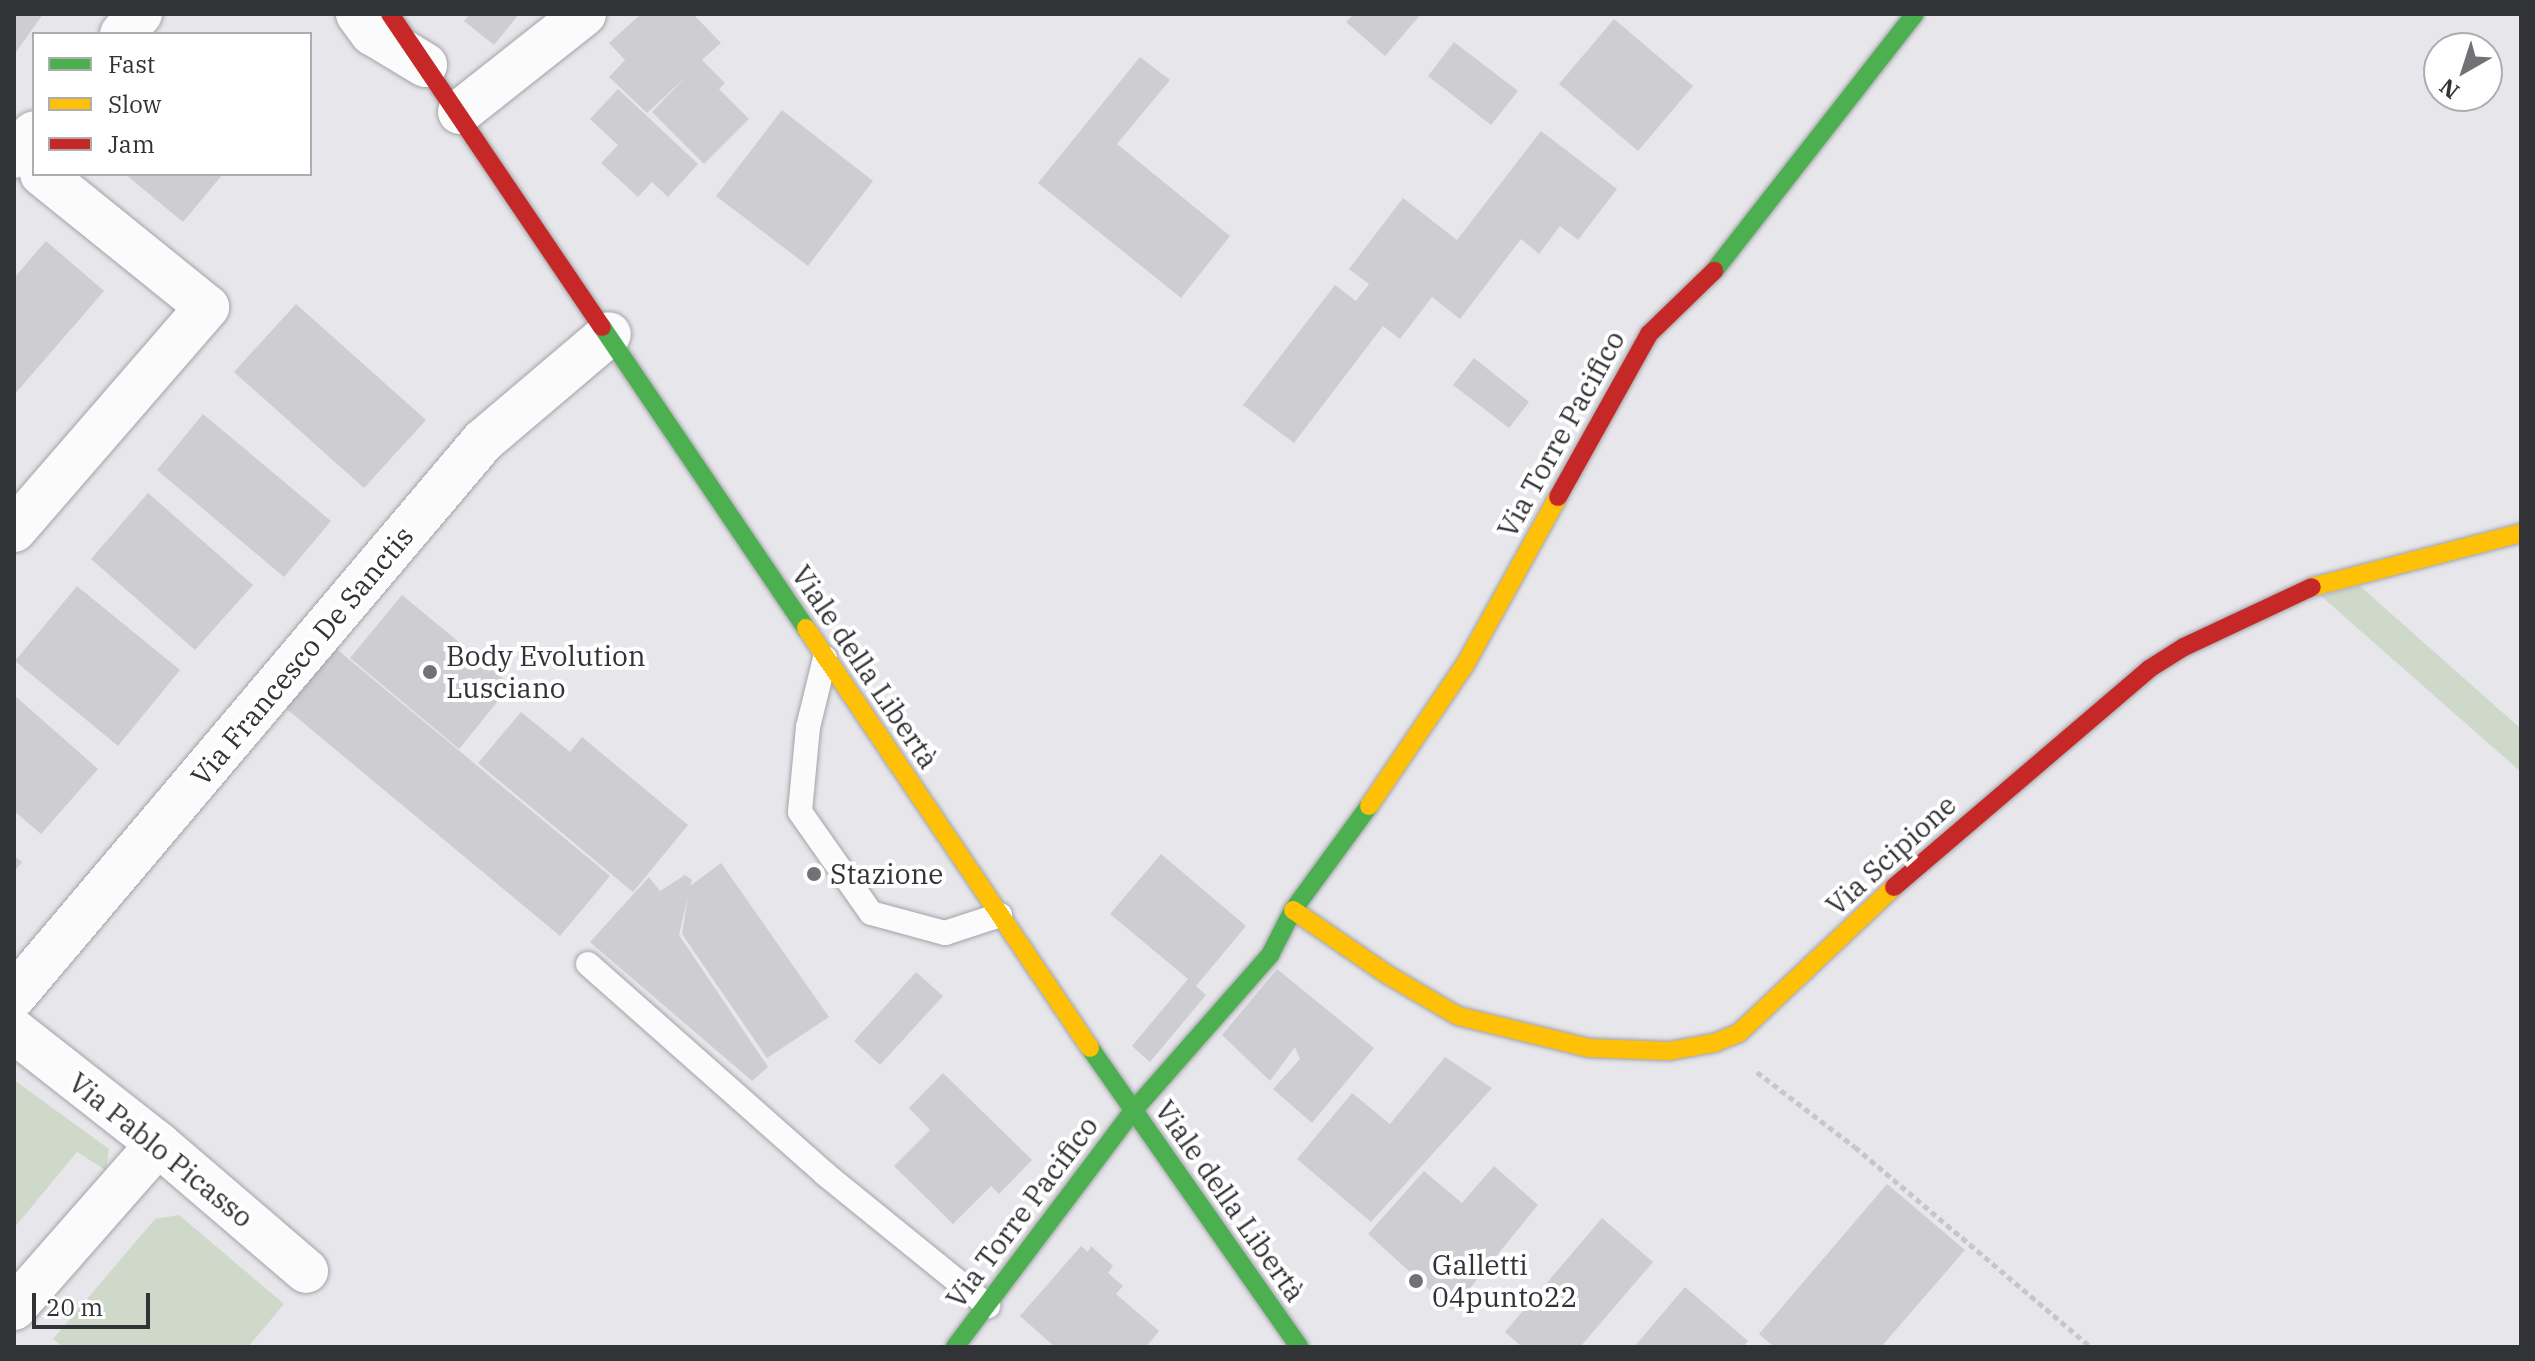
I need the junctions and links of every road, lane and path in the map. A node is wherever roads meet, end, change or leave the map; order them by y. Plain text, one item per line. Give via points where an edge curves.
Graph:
1 (140, 14) edge
2 (358, 14) edge
3 (390, 14) edge
4 (584, 14) edge
5 (1915, 14) edge
6 (124, 32) edge
7 (425, 65) junction
8 (460, 112) junction
9 (50, 176) edge
10 (609, 334) junction
11 (14, 530) edge
12 (2521, 533) edge
13 (825, 658) junction
14 (1293, 910) junction
15 (1000, 915) junction
16 (588, 964) dead end
17 (14, 996) edge
18 (14, 1031) edge
19 (1707, 1045) junction
20 (1133, 1111) junction
21 (158, 1144) junction
22 (306, 1271) dead end
23 (988, 1306) junction
24 (14, 1308) edge
25 (955, 1347) edge
26 (1299, 1347) edge
27 (2091, 1347) edge

1 - 6 street
2 - 7 street via 372,33
3 - 7 street, Viale della Libertà
4 - 8 street
5 - 14 street, Via Torre Pacifico via 1709,278 1649,334 1465,665
7 - 8 street, Viale della Libertà
8 - 10 street, Viale della Libertà
9 - 11 street via 207,307
10 - 13 street, Viale della Libertà
10 - 17 street, Via Francesco De Sanctis via 483,441
12 - 19 street, Via Scipione via 2300,590 2149,669 1893,888 1739,1033
13 - 15 street, Viale della Libertà
13 - 15 lane via 808,727 800,812 871,913 945,933
14 - 19 street, Via Scipione via 1458,1016 1589,1048 1669,1051
14 - 20 street, Via Torre Pacifico via 1270,955
15 - 20 street, Viale della Libertà
16 - 23 lane via 825,1174
18 - 21 street, Via Pablo Picasso
19 - 27 path via 1745,1062 1855,1147
20 - 23 street, Via Torre Pacifico
20 - 26 street, Viale della Libertà
21 - 22 street, Via Pablo Picasso
21 - 24 street
23 - 25 street, Via Torre Pacifico

